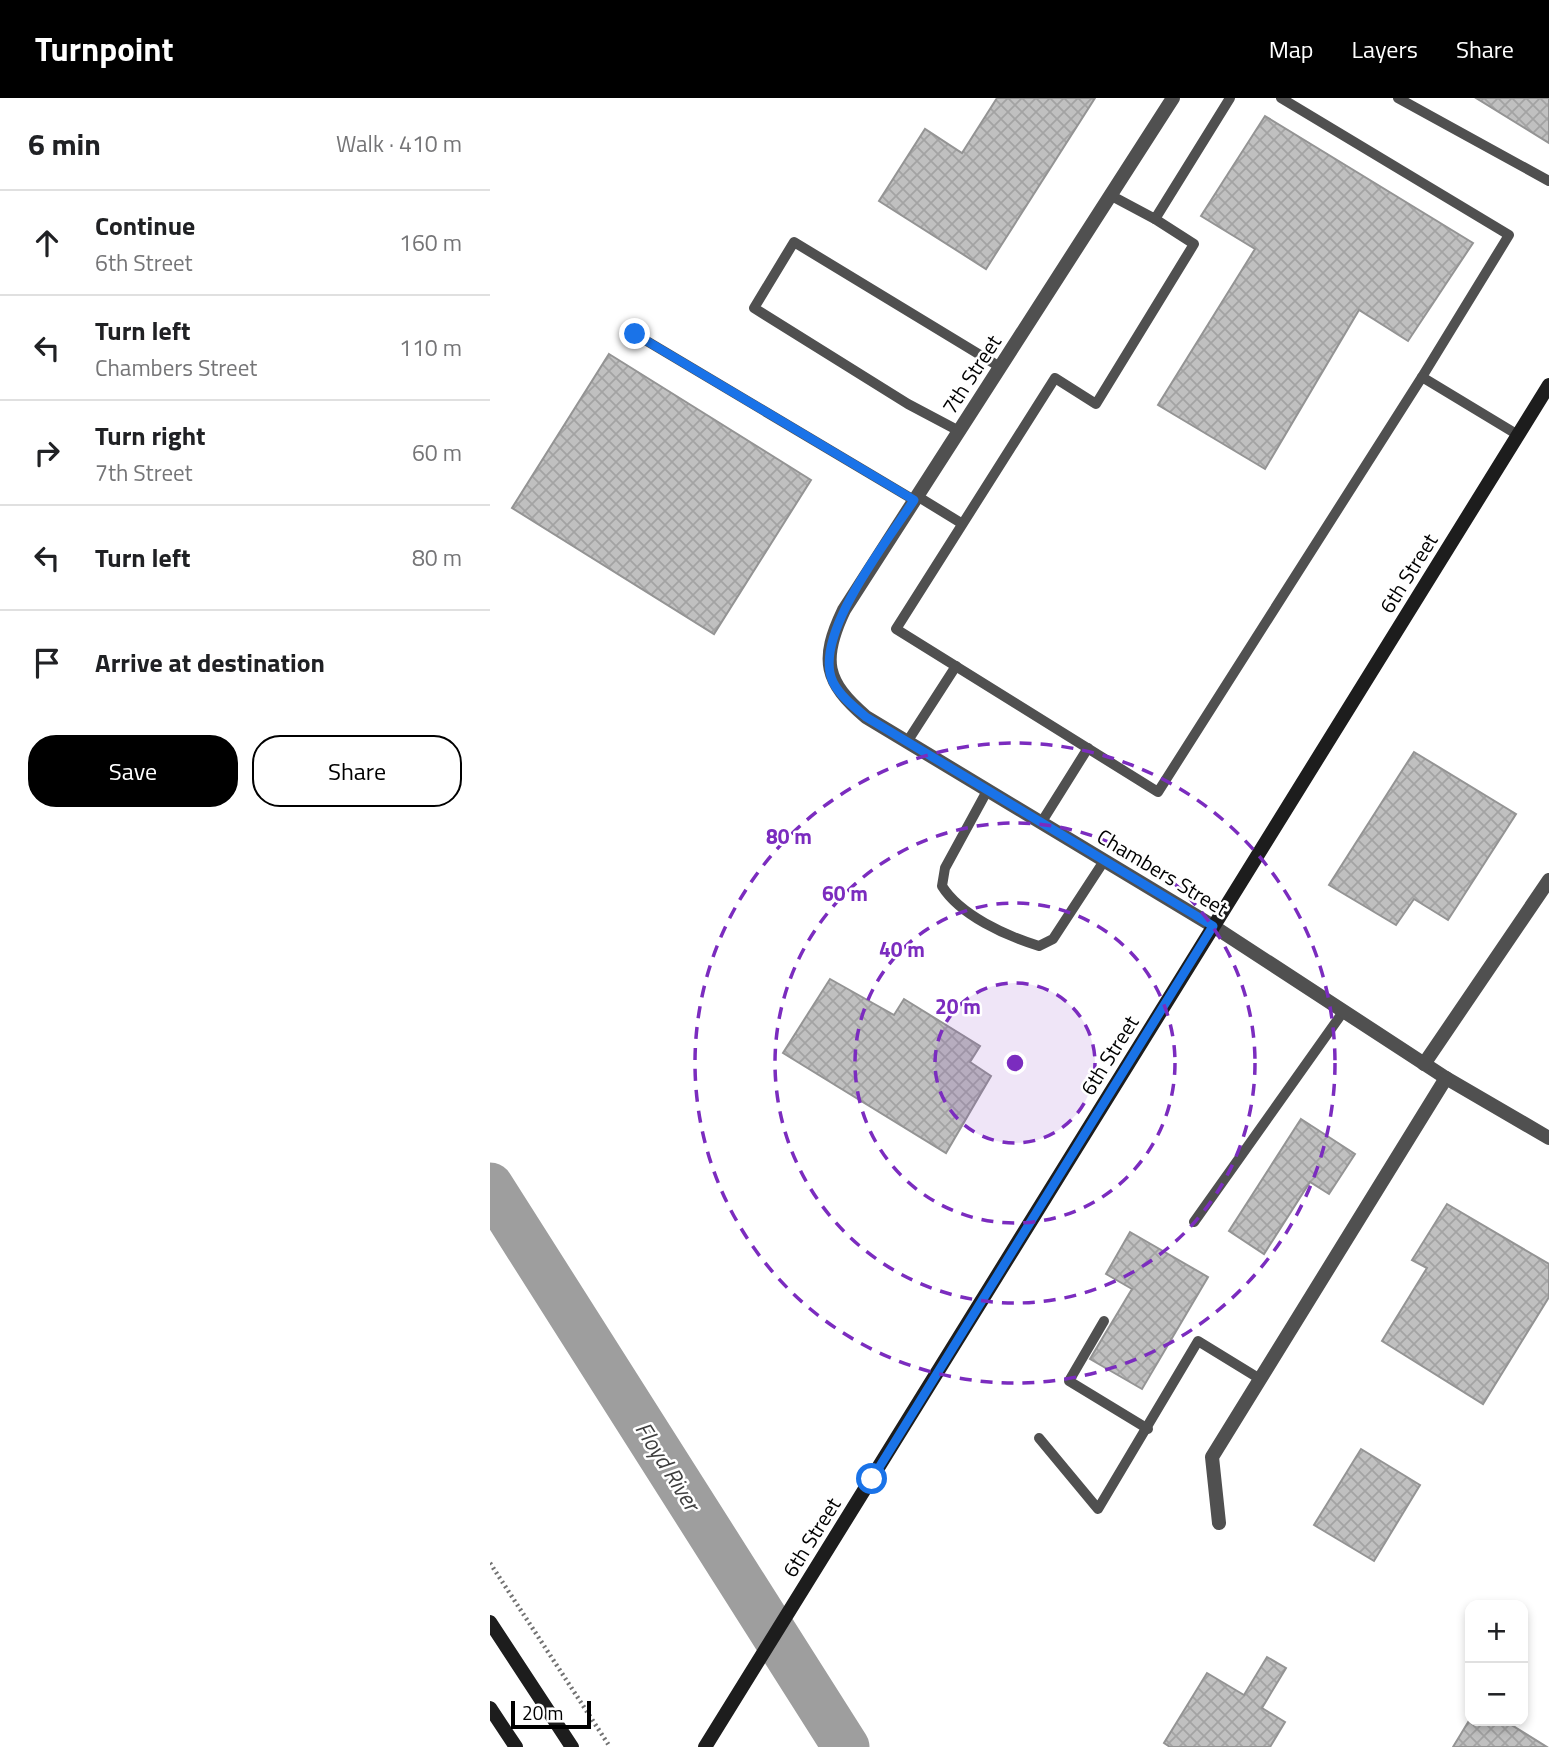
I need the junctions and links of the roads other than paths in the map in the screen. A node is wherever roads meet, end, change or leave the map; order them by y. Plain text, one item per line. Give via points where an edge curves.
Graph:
1 (1173, 98) edge
2 (1230, 98) edge
3 (1281, 98) edge
4 (1398, 98) edge
5 (1549, 181) edge
6 (1111, 195) junction
7 (1155, 219) junction
8 (635, 334) dead end
9 (1000, 367) junction
10 (1422, 377) junction
11 (1549, 385) edge
12 (959, 431) junction
13 (1518, 435) junction
14 (916, 498) junction
15 (961, 523) junction
16 (956, 666) junction
17 (832, 681) joint
18 (907, 742) junction
19 (1088, 748) junction
20 (987, 791) junction
21 (1041, 823) junction
22 (1104, 861) junction
23 (1549, 880) edge
24 (1213, 926) junction
25 (1343, 1012) junction
26 (1424, 1064) junction
27 (1446, 1078) junction
28 (1549, 1138) edge
29 (1194, 1222) dead end
30 (1104, 1321) dead end
31 (1260, 1379) junction
32 (1148, 1429) junction
33 (1039, 1438) dead end
34 (1219, 1523) dead end
35 (490, 1622) edge
36 (490, 1708) edge
37 (516, 1747) edge
38 (572, 1747) edge
39 (705, 1747) edge

1 - 6 street, 7th Street
2 - 7 lane
3 - 10 lane via 1509,235
4 - 5 lane
6 - 7 lane
6 - 9 street, 7th Street
7 - 15 lane via 1194,244 1096,404 1055,378
8 - 14 lane
9 - 12 street, 7th Street
9 - 12 lane via 794,242 754,308
10 - 13 lane
10 - 19 lane via 1158,792
11 - 13 main road, 6th Street
12 - 14 street, 7th Street
13 - 24 main road, 6th Street
14 - 15 lane
14 - 17 street, 7th Street via 833,633
15 - 16 lane via 897,629
16 - 18 lane
16 - 19 lane
17 - 18 street, Chambers Street via 866,717
18 - 20 street, Chambers Street
19 - 21 lane
20 - 21 street, Chambers Street
20 - 22 lane via 945,868 942,886 951,901 1018,940 1039,946 1054,939
21 - 22 street, Chambers Street
22 - 24 street, Chambers Street
23 - 26 street
24 - 25 street, Chambers Street
24 - 39 main road, 6th Street
25 - 26 street, Chambers Street
25 - 29 lane
26 - 27 street, Chambers Street
27 - 28 street, Chambers Street
27 - 31 street
30 - 32 lane via 1069,1381
31 - 32 lane via 1198,1342
31 - 34 street via 1212,1457
32 - 33 lane via 1098,1509
35 - 38 main road
36 - 37 main road

